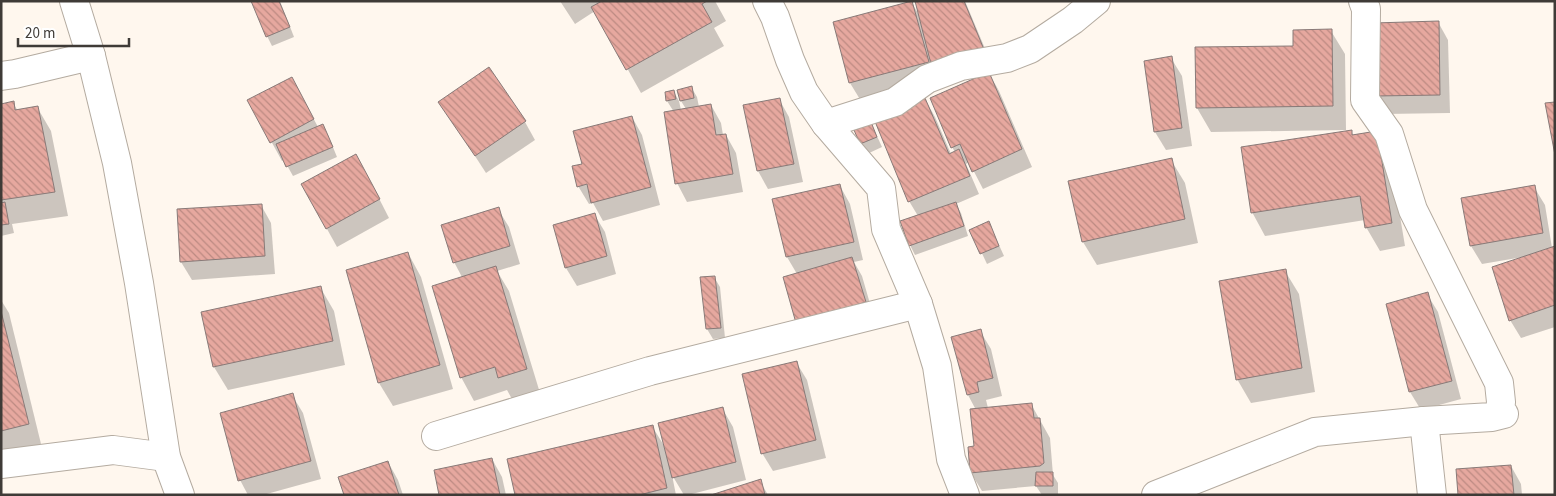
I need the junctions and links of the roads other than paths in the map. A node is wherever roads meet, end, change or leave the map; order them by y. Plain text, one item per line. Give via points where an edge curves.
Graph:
1 (74, 1) edge
2 (767, 1) edge
3 (1096, 1) edge
4 (1363, 1) edge
5 (91, 56) junction
6 (1, 76) edge
7 (826, 124) junction
8 (918, 304) junction
9 (1424, 421) junction
10 (436, 436) dead end
11 (166, 457) junction
12 (1, 464) edge
13 (180, 495) edge
14 (966, 495) edge
15 (1156, 495) edge
16 (1432, 495) edge

1 - 5 street
2 - 7 street via 804,92
3 - 7 street via 1030,49 1007,58 962,66 927,80 895,102
4 - 9 street via 1366,8 1365,100 1389,134 1413,210 1499,383 1500,411 1504,414
5 - 6 street
5 - 11 street via 117,162
7 - 8 street via 881,188 886,228
8 - 10 street via 650,371
8 - 14 street via 937,366 952,459
9 - 15 street via 1315,432
9 - 16 street
11 - 12 street via 113,450
11 - 13 street

